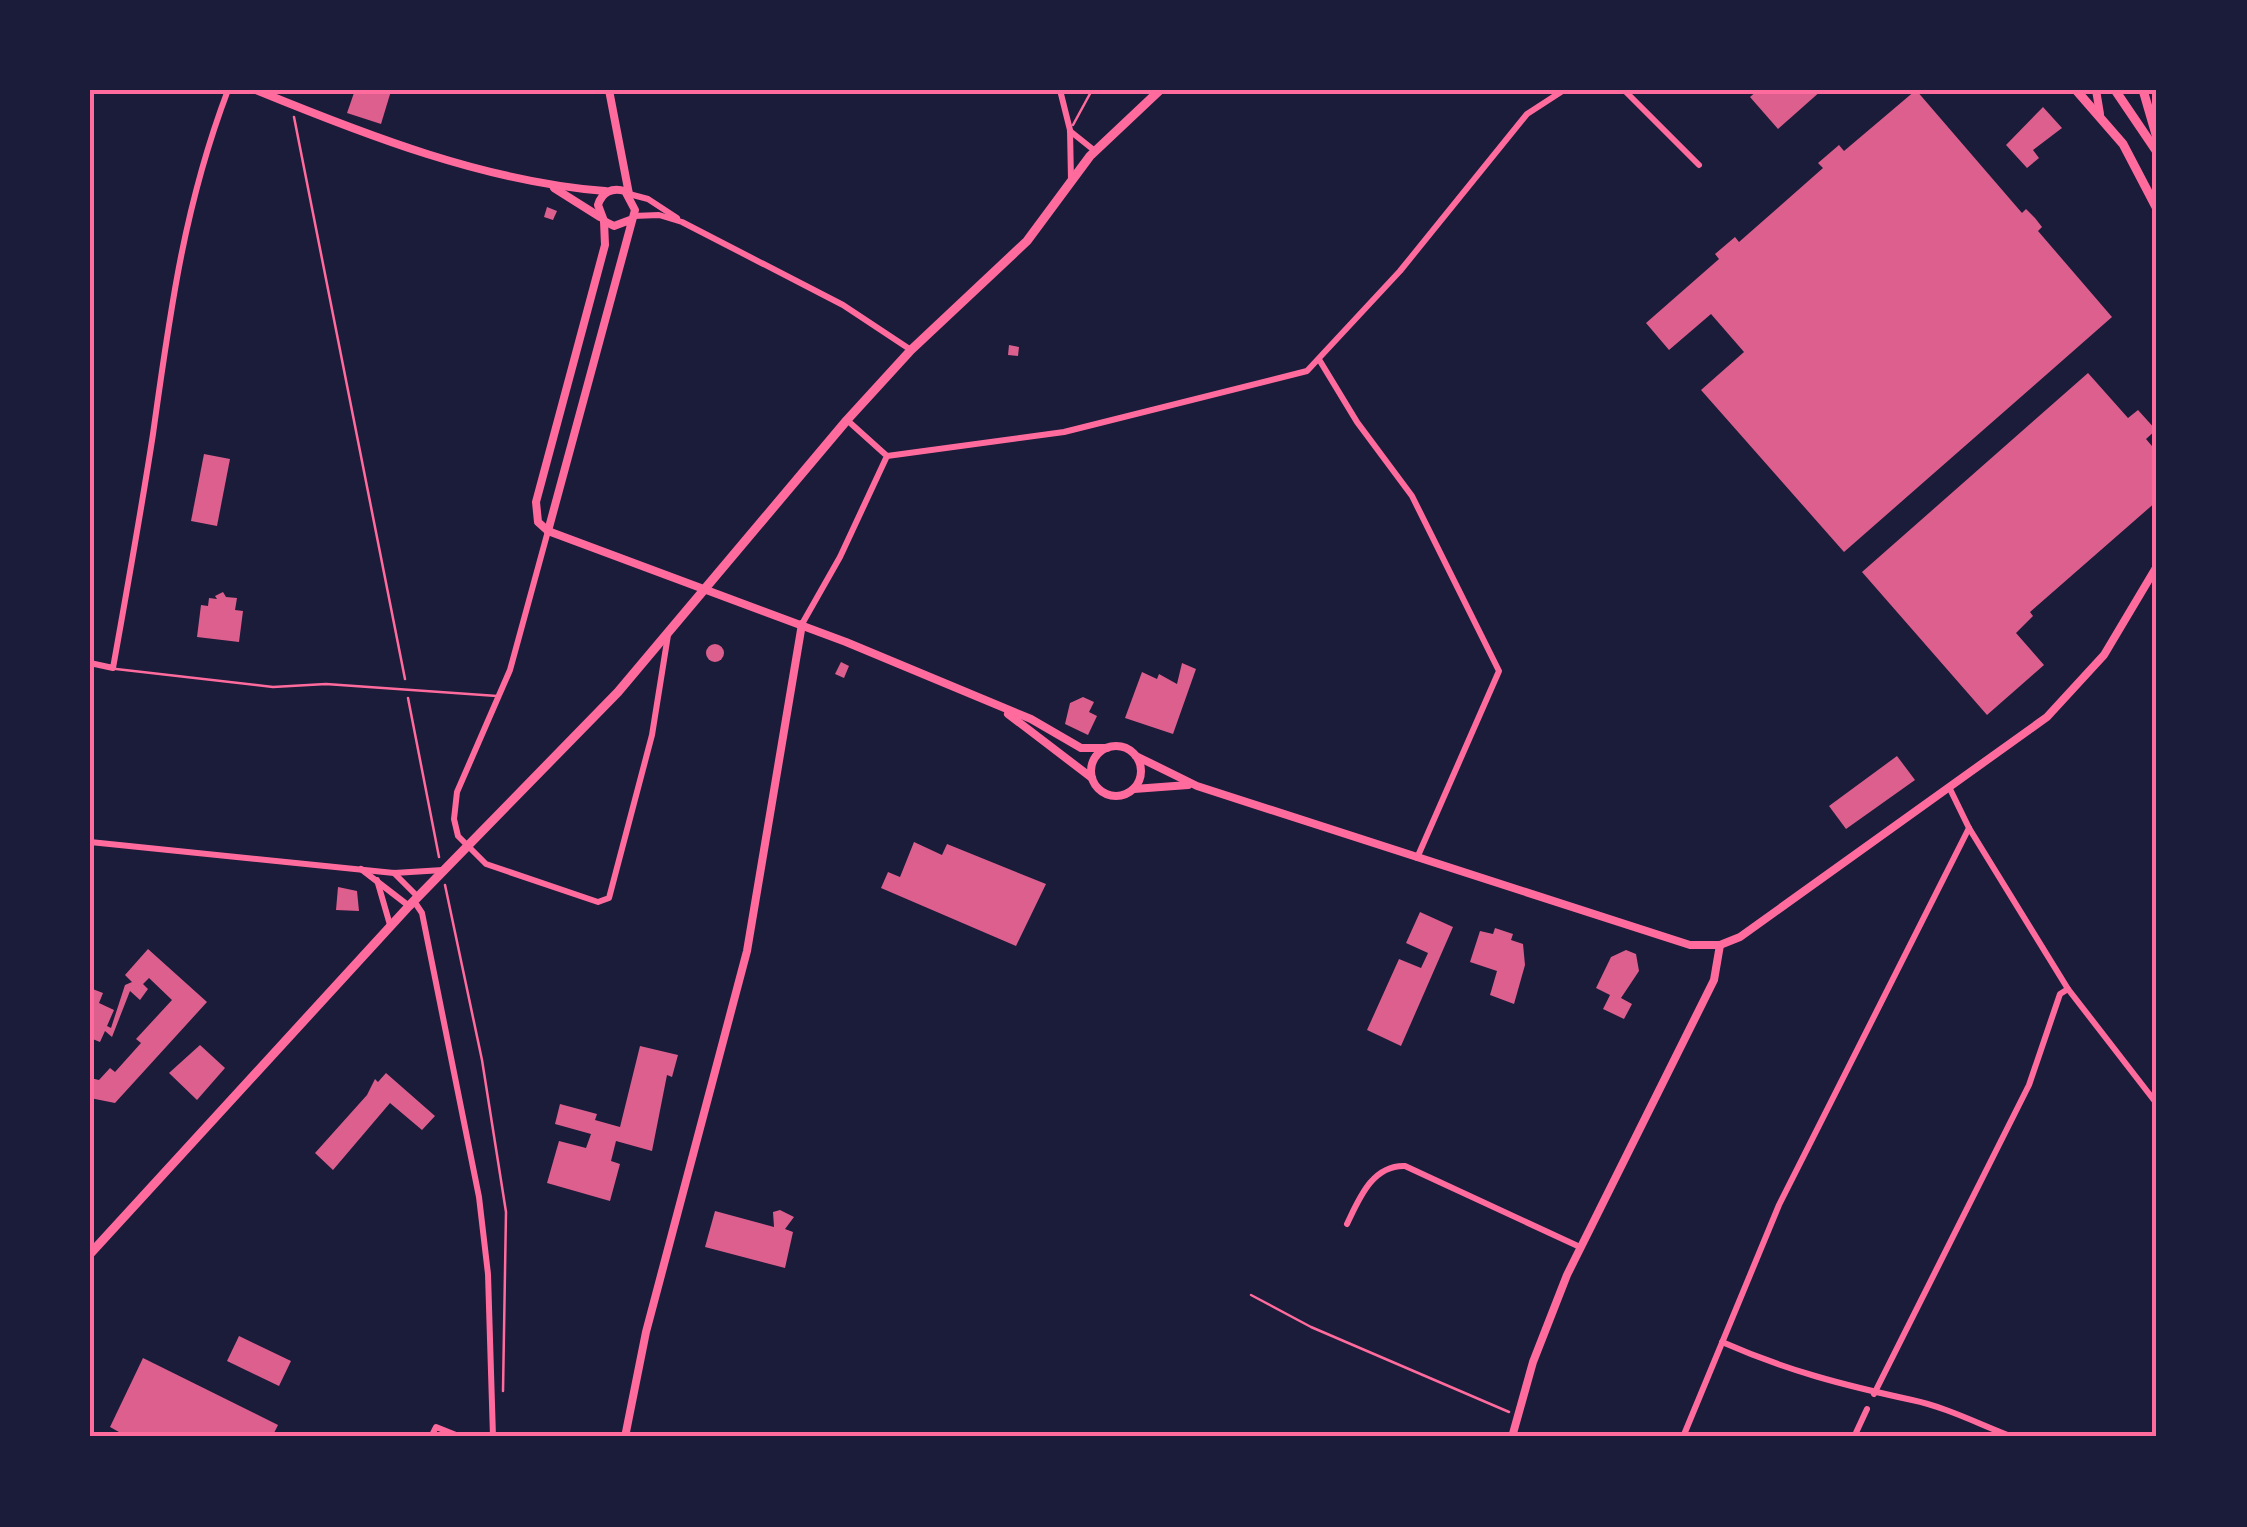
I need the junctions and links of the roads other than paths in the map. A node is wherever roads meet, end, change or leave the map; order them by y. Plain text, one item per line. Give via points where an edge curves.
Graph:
1 (228, 90) edge
2 (256, 90) edge
3 (609, 90) edge
4 (1060, 90) edge
5 (1092, 90) edge
6 (1160, 90) edge
7 (1564, 90) edge
8 (1624, 90) edge
9 (2076, 90) edge
10 (2096, 90) edge
11 (2115, 90) edge
12 (2143, 90) edge
13 (2100, 114) junction
14 (1070, 130) junction
15 (2157, 138) edge
16 (1095, 150) junction
17 (2157, 152) edge
18 (1699, 165) dead end
19 (1071, 180) junction
20 (550, 186) junction
21 (608, 191) junction
22 (629, 194) junction
23 (2157, 209) edge
24 (632, 218) junction
25 (602, 219) junction
26 (682, 222) junction
27 (912, 350) junction
28 (1320, 361) junction
29 (847, 420) junction
30 (887, 456) junction
31 (548, 532) junction
32 (2157, 566) edge
33 (2157, 580) edge
34 (708, 589) junction
35 (2139, 595) junction
36 (802, 624) junction
37 (668, 635) junction
38 (90, 662) edge
39 (114, 668) junction
40 (498, 696) junction
41 (1001, 708) junction
42 (1107, 748) junction
43 (1136, 756) junction
44 (1092, 778) junction
45 (1198, 786) junction
46 (1134, 789) junction
47 (1950, 789) junction
48 (1969, 828) junction
49 (92, 842) edge
50 (468, 845) junction
51 (90, 854) edge
52 (1417, 858) junction
53 (360, 868) junction
54 (444, 870) junction
55 (394, 873) junction
56 (377, 878) junction
57 (414, 901) junction
58 (390, 927) junction
59 (1720, 945) junction
60 (2068, 989) junction
61 (2157, 1104) edge
62 (1347, 1224) dead end
63 (1580, 1247) junction
64 (90, 1254) edge
65 (1722, 1342) junction
66 (1874, 1394) junction
67 (1867, 1409) dead end
68 (431, 1437) edge
69 (460, 1437) edge
70 (493, 1437) edge
71 (625, 1437) edge
72 (1512, 1437) edge
73 (1683, 1437) edge
74 (1854, 1437) edge
75 (2013, 1437) edge

1 - 39 street via 190,205 160,357
2 - 20 street via 325,118
3 - 22 street
4 - 14 street
5 - 14 lane
6 - 16 main road
7 - 28 street via 1527,114
8 - 18 street
9 - 13 main road
10 - 13 street
11 - 17 main road
12 - 15 main road
13 - 23 main road
14 - 16 street
14 - 19 street
16 - 19 main road
19 - 27 main road via 1027,241
20 - 21 street
20 - 25 street
21 - 22 street
21 - 25 street via 600,200
22 - 24 street
22 - 26 street
24 - 25 street via 614,226
24 - 26 street
24 - 31 street
25 - 31 street via 605,245 536,502 538,522
26 - 27 street via 836,301
27 - 29 main road
28 - 30 street via 1290,378 1064,432
28 - 52 street via 1412,496 1498,671
29 - 30 street
29 - 34 main road
30 - 36 street
31 - 34 street
31 - 40 street
32 - 35 street
33 - 35 street
34 - 36 street
34 - 37 main road
35 - 47 street via 2086,679
36 - 41 street
36 - 71 street via 747,950 646,1332
37 - 50 main road
37 - 50 street via 652,735 609,898 598,902 486,864
38 - 39 street
39 - 40 lane via 274,686
40 - 50 street via 454,803 458,836
41 - 42 street via 1082,748
41 - 44 street
42 - 43 street via 1120,746
42 - 44 street via 1092,764
43 - 45 street
43 - 46 street via 1141,776
44 - 46 street via 1107,794
45 - 46 street
45 - 52 street
47 - 48 street
47 - 59 street
48 - 60 street
48 - 65 street via 1779,1205
49 - 51 street
49 - 53 street
50 - 54 main road
52 - 59 street via 1686,944
53 - 55 street
53 - 56 street
54 - 55 street
54 - 57 main road
55 - 57 street
56 - 57 street
56 - 58 street
57 - 58 main road
57 - 70 street via 426,932 479,1197
58 - 64 main road
59 - 63 street via 1714,980
60 - 61 street
60 - 66 street via 2060,994 2036,1065 1963,1222
62 - 63 street via 1371,1181 1404,1166
63 - 72 street via 1539,1344
65 - 66 street via 1784,1370
65 - 73 street
66 - 75 street via 1915,1400
67 - 74 street
68 - 69 street via 436,1427

